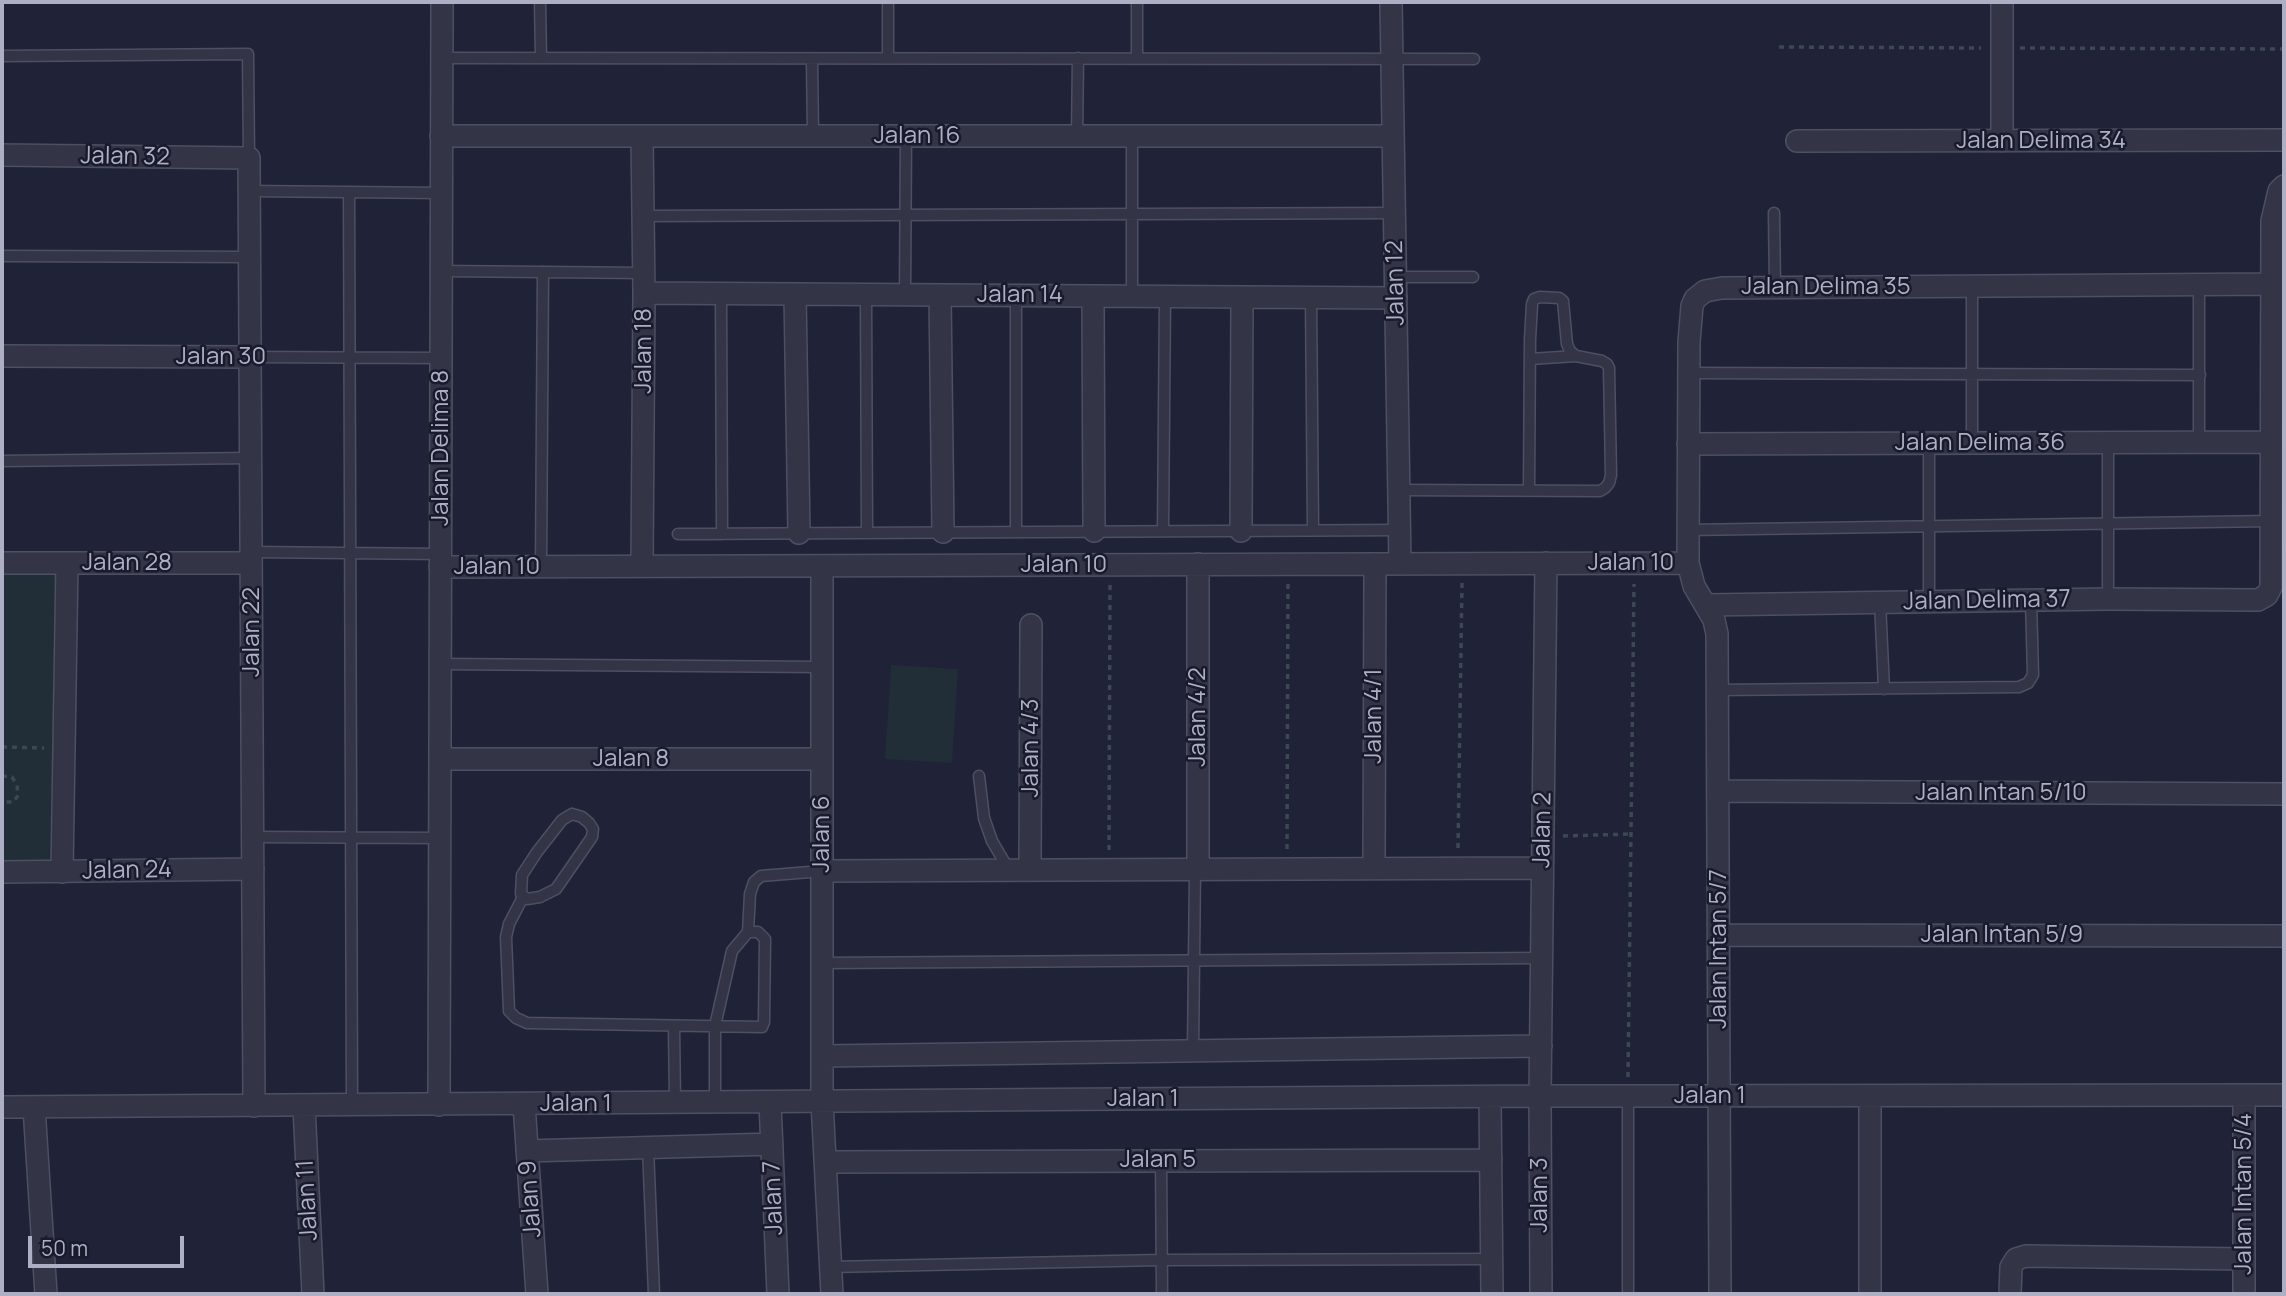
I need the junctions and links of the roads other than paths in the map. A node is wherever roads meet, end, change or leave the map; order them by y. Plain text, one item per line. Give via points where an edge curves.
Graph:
1 (442, 2) edge
2 (540, 2) edge
3 (888, 2) edge
4 (1137, 2) edge
5 (1391, 2) edge
6 (2003, 2) edge
7 (2, 56) edge
8 (442, 58) junction
9 (541, 58) junction
10 (888, 58) junction
11 (1077, 58) junction
12 (1137, 58) junction
13 (1392, 58) junction
14 (812, 59) junction
15 (1474, 59) dead end
16 (441, 136) junction
17 (642, 136) junction
18 (813, 136) junction
19 (906, 136) junction
20 (1077, 136) junction
21 (1132, 136) junction
22 (1393, 136) junction
23 (2284, 140) edge
24 (1797, 141) dead end
25 (2002, 141) junction
26 (2, 156) edge
27 (249, 158) junction
28 (2284, 186) edge
29 (249, 191) junction
30 (349, 192) junction
31 (441, 193) junction
32 (1774, 213) dead end
33 (1131, 214) junction
34 (1394, 214) junction
35 (905, 215) junction
36 (643, 216) junction
37 (2, 256) edge
38 (249, 257) junction
39 (441, 271) junction
40 (543, 272) junction
41 (1473, 277) dead end
42 (644, 283) junction
43 (2272, 284) junction
44 (2199, 285) junction
45 (1972, 286) junction
46 (1775, 287) junction
47 (1396, 288) junction
48 (721, 293) junction
49 (795, 294) junction
50 (866, 294) junction
51 (905, 295) junction
52 (940, 295) junction
53 (1016, 295) junction
54 (1093, 296) junction
55 (1132, 296) junction
56 (1165, 296) junction
57 (1242, 297) junction
58 (1311, 297) junction
59 (2, 356) edge
60 (1576, 356) junction
61 (250, 357) junction
62 (349, 358) junction
63 (441, 358) junction
64 (1530, 359) junction
65 (1688, 373) junction
66 (1972, 374) junction
67 (2200, 375) junction
68 (2276, 435) edge
69 (2108, 442) junction
70 (2199, 442) junction
71 (1929, 443) junction
72 (1972, 443) junction
73 (1688, 444) junction
74 (251, 458) junction
75 (2, 461) edge
76 (1399, 489) junction
77 (1529, 490) junction
78 (2109, 523) junction
79 (1929, 526) junction
80 (2275, 527) edge
81 (1313, 530) junction
82 (1400, 530) junction
83 (1687, 530) junction
84 (1094, 531) junction
85 (1163, 531) junction
86 (1241, 531) junction
87 (943, 532) junction
88 (1016, 532) junction
89 (799, 533) junction
90 (867, 533) junction
91 (678, 534) dead end
92 (722, 534) junction
93 (350, 553) junction
94 (251, 558) junction
95 (440, 561) junction
96 (1688, 562) junction
97 (2, 563) edge
98 (67, 563) junction
99 (1546, 563) junction
100 (1198, 564) junction
101 (1375, 564) junction
102 (1401, 564) junction
103 (642, 566) junction
104 (822, 566) junction
105 (541, 567) junction
106 (2108, 599) junction
107 (2031, 600) junction
108 (1880, 602) junction
109 (1929, 602) junction
110 (1706, 605) junction
111 (1031, 625) dead end
112 (440, 664) junction
113 (822, 667) junction
114 (1884, 689) junction
115 (1717, 690) junction
116 (440, 759) junction
117 (822, 759) junction
118 (979, 776) dead end
119 (1718, 791) junction
120 (2284, 794) edge
121 (253, 837) junction
122 (351, 838) junction
123 (439, 838) junction
124 (1542, 868) junction
125 (253, 869) junction
126 (1196, 869) junction
127 (1374, 869) junction
128 (1020, 870) junction
129 (822, 871) junction
130 (2, 872) edge
131 (62, 872) junction
132 (523, 897) junction
133 (748, 932) junction
134 (1719, 935) junction
135 (2284, 936) edge
136 (1541, 958) junction
137 (1194, 960) junction
138 (822, 962) junction
139 (674, 1026) junction
140 (715, 1026) junction
141 (1541, 1046) junction
142 (1193, 1051) junction
143 (822, 1056) junction
144 (2244, 1095) junction
145 (2284, 1095) edge
146 (1540, 1096) junction
147 (1628, 1096) junction
148 (1719, 1096) junction
149 (1870, 1096) junction
150 (1490, 1097) junction
151 (770, 1102) junction
152 (822, 1102) junction
153 (675, 1103) junction
154 (715, 1103) junction
155 (524, 1104) junction
156 (439, 1105) junction
157 (254, 1106) junction
158 (304, 1106) junction
159 (352, 1106) junction
160 (2, 1107) edge
161 (34, 1107) junction
162 (772, 1144) junction
163 (648, 1148) junction
164 (527, 1151) junction
165 (1161, 1160) junction
166 (1491, 1160) junction
167 (825, 1162) junction
168 (1492, 1259) junction
169 (2244, 1259) junction
170 (1161, 1260) junction
171 (830, 1267) junction
172 (46, 1294) edge
173 (313, 1294) edge
174 (537, 1294) edge
175 (654, 1294) edge
176 (778, 1294) edge
177 (832, 1294) edge
178 (1162, 1294) edge
179 (1492, 1294) edge
180 (1541, 1294) edge
181 (1628, 1294) edge
182 (1720, 1294) edge
183 (1870, 1294) edge
184 (2010, 1294) edge
185 (2244, 1294) edge

1 - 8 street, Jalan Delima 8
2 - 9 lane
3 - 10 lane
4 - 12 lane
5 - 13 street, Jalan 12
6 - 25 street
7 - 27 lane via 248,54
8 - 9 lane
8 - 16 street, Jalan Delima 8
9 - 14 lane
10 - 11 lane
10 - 14 lane
11 - 12 lane
11 - 20 lane
12 - 13 lane
13 - 15 lane
13 - 22 street, Jalan 12
14 - 18 lane
16 - 17 street, Jalan 16
16 - 31 street, Jalan Delima 8
17 - 18 street, Jalan 16
17 - 36 street, Jalan 18
18 - 19 street, Jalan 16
19 - 20 street, Jalan 16
19 - 35 lane
20 - 21 street, Jalan 16
21 - 22 street, Jalan 16
21 - 33 lane
22 - 34 street, Jalan 12
23 - 25 street, Jalan Delima 34
24 - 25 street, Jalan Delima 34
26 - 27 street, Jalan 32
27 - 29 street, Jalan 22
28 - 43 street via 2272,221
29 - 30 lane
29 - 38 street, Jalan 22
30 - 31 lane
30 - 62 lane
31 - 39 street, Jalan Delima 8
32 - 46 lane
33 - 34 lane
33 - 35 lane
33 - 55 lane
34 - 47 street, Jalan 12
35 - 36 lane
35 - 51 lane
36 - 42 street, Jalan 18
37 - 38 lane
38 - 61 street, Jalan 22
39 - 40 lane
39 - 63 street, Jalan Delima 8
40 - 42 lane
40 - 105 lane
41 - 47 lane
42 - 48 street, Jalan 14
42 - 103 street, Jalan 18
43 - 44 street, Jalan Delima 35
43 - 68 street
44 - 45 street, Jalan Delima 35
44 - 67 lane
45 - 46 street, Jalan Delima 35
45 - 66 lane
46 - 65 street, Jalan Delima 35 via 1722,288 1705,291 1695,299
47 - 58 street, Jalan 14
47 - 76 street, Jalan 12
48 - 49 street, Jalan 14
48 - 92 lane
49 - 50 street, Jalan 14
49 - 89 street
50 - 51 street, Jalan 14
50 - 90 lane
51 - 52 street, Jalan 14
52 - 53 street, Jalan 14
52 - 87 street
53 - 54 street, Jalan 14
53 - 88 lane
54 - 55 street, Jalan 14
54 - 84 street
55 - 56 street, Jalan 14
56 - 57 street, Jalan 14
56 - 85 lane
57 - 58 street, Jalan 14
57 - 86 street
58 - 81 lane
59 - 61 street, Jalan 30
60 - 64 lane
60 - 64 lane via 1567,344 1563,301 1540,297 1532,304
60 - 77 lane via 1602,361 1609,368 1609,483 1600,491
61 - 62 lane, Jalan 30
61 - 74 street, Jalan 22
62 - 63 lane, Jalan 30
62 - 93 lane
63 - 95 street, Jalan Delima 8
64 - 77 lane
65 - 66 lane
65 - 73 street, Jalan Delima 35
66 - 67 lane
66 - 72 lane
67 - 70 lane
68 - 70 street, Jalan Delima 36
68 - 80 street
69 - 70 street, Jalan Delima 36
69 - 72 street, Jalan Delima 36
69 - 78 lane
71 - 72 street, Jalan Delima 36
71 - 73 street, Jalan Delima 36
71 - 79 lane
73 - 83 street, Jalan Delima 35
74 - 75 lane
74 - 94 street, Jalan 22
76 - 77 lane
76 - 82 street, Jalan 12
78 - 79 lane
78 - 80 lane
78 - 106 lane
79 - 83 lane
79 - 109 lane
80 - 106 street, Jalan Delima 37 via 2271,587 2259,600
81 - 82 lane
81 - 86 lane
82 - 102 street, Jalan 12
83 - 96 street, Jalan Delima 35
84 - 85 lane
84 - 88 lane
85 - 86 lane
87 - 88 lane
87 - 90 lane
89 - 90 lane
89 - 92 lane
91 - 92 lane
93 - 94 lane
93 - 95 lane
93 - 122 lane
94 - 98 street, Jalan 28
94 - 121 street, Jalan 22
95 - 105 street, Jalan 10
95 - 112 street, Jalan Delima 8
96 - 99 street, Jalan 10
96 - 110 street, Jalan Delima 35 via 1694,586
97 - 98 street, Jalan 28
98 - 131 street
99 - 102 street, Jalan 10
99 - 124 street, Jalan 2
100 - 101 street, Jalan 10
100 - 104 street, Jalan 10
100 - 126 street, Jalan 4/2
101 - 102 street, Jalan 10
101 - 127 street, Jalan 4/1
103 - 104 street, Jalan 10
103 - 105 street, Jalan 10
104 - 113 street, Jalan 6
106 - 107 street, Jalan Delima 37
107 - 109 street, Jalan Delima 37
107 - 114 lane via 2034,662 2028,683 2007,688
108 - 109 street, Jalan Delima 37
108 - 110 street, Jalan Delima 37
108 - 114 lane
110 - 115 street, Jalan Intan 5/7 via 1717,634
111 - 128 street, Jalan 4/3
112 - 113 lane
112 - 116 street, Jalan Delima 8
113 - 117 street, Jalan 6
114 - 115 lane
115 - 119 street, Jalan Intan 5/7
116 - 117 street, Jalan 8
116 - 123 street, Jalan Delima 8
117 - 129 street, Jalan 6
118 - 128 lane via 992,841
119 - 120 street, Jalan Intan 5/10
119 - 134 street, Jalan Intan 5/7
121 - 122 lane
121 - 125 street, Jalan 22
122 - 123 lane
122 - 159 lane
123 - 156 street, Jalan Delima 8
124 - 127 street
124 - 136 street, Jalan 2
125 - 131 street, Jalan 24
125 - 157 street, Jalan 22
126 - 127 street
126 - 128 street
126 - 137 lane
128 - 129 street
129 - 133 lane via 761,876 750,894
129 - 138 street, Jalan 6
130 - 131 street, Jalan 24
132 - 132 lane via 523,875 562,820 572,814 582,817 593,829 592,837 556,889 540,897
132 - 139 lane via 506,937 509,1011 516,1018 527,1023
133 - 140 lane via 732,951
133 - 140 lane via 758,932 765,939 764,1023 762,1027
134 - 135 street, Jalan Intan 5/9
134 - 148 street, Jalan Intan 5/7
136 - 137 lane
136 - 141 street, Jalan 2
137 - 138 lane
137 - 142 lane
138 - 143 street, Jalan 6
139 - 140 lane
139 - 153 lane
140 - 154 lane
141 - 142 street, Jalan 1
141 - 146 street, Jalan 2
142 - 143 street, Jalan 1
143 - 152 street, Jalan 6
144 - 145 street, Jalan 1
144 - 149 street, Jalan 1
144 - 169 street, Jalan Intan 5/4
146 - 147 street, Jalan 1
146 - 150 street, Jalan 1
146 - 180 street, Jalan 3
147 - 148 street, Jalan 1
147 - 181 lane
148 - 149 street, Jalan 1
148 - 182 street, Jalan Intan 5/7
149 - 183 street
150 - 152 street, Jalan 1
150 - 166 street
151 - 152 street, Jalan 1
151 - 154 street, Jalan 1
151 - 162 street, Jalan 7
152 - 167 street, Jalan 6
153 - 154 street, Jalan 1
153 - 155 street, Jalan 1
155 - 156 street, Jalan 1
155 - 164 street, Jalan 9
156 - 159 street, Jalan 1
157 - 158 street, Jalan 1
157 - 161 street, Jalan 1
158 - 159 street, Jalan 1
158 - 173 street, Jalan 11
160 - 161 street, Jalan 1
161 - 172 street
162 - 163 street
162 - 176 street, Jalan 7
163 - 164 street
163 - 175 lane
164 - 174 street, Jalan 9
165 - 166 street, Jalan 5
165 - 167 street, Jalan 5
165 - 170 lane
166 - 168 street
167 - 171 street, Jalan 6
168 - 170 lane
168 - 179 street
169 - 184 street via 2026,1256 2016,1259 2011,1268
169 - 185 street, Jalan Intan 5/4
170 - 171 lane
170 - 178 lane
171 - 177 street, Jalan 6

